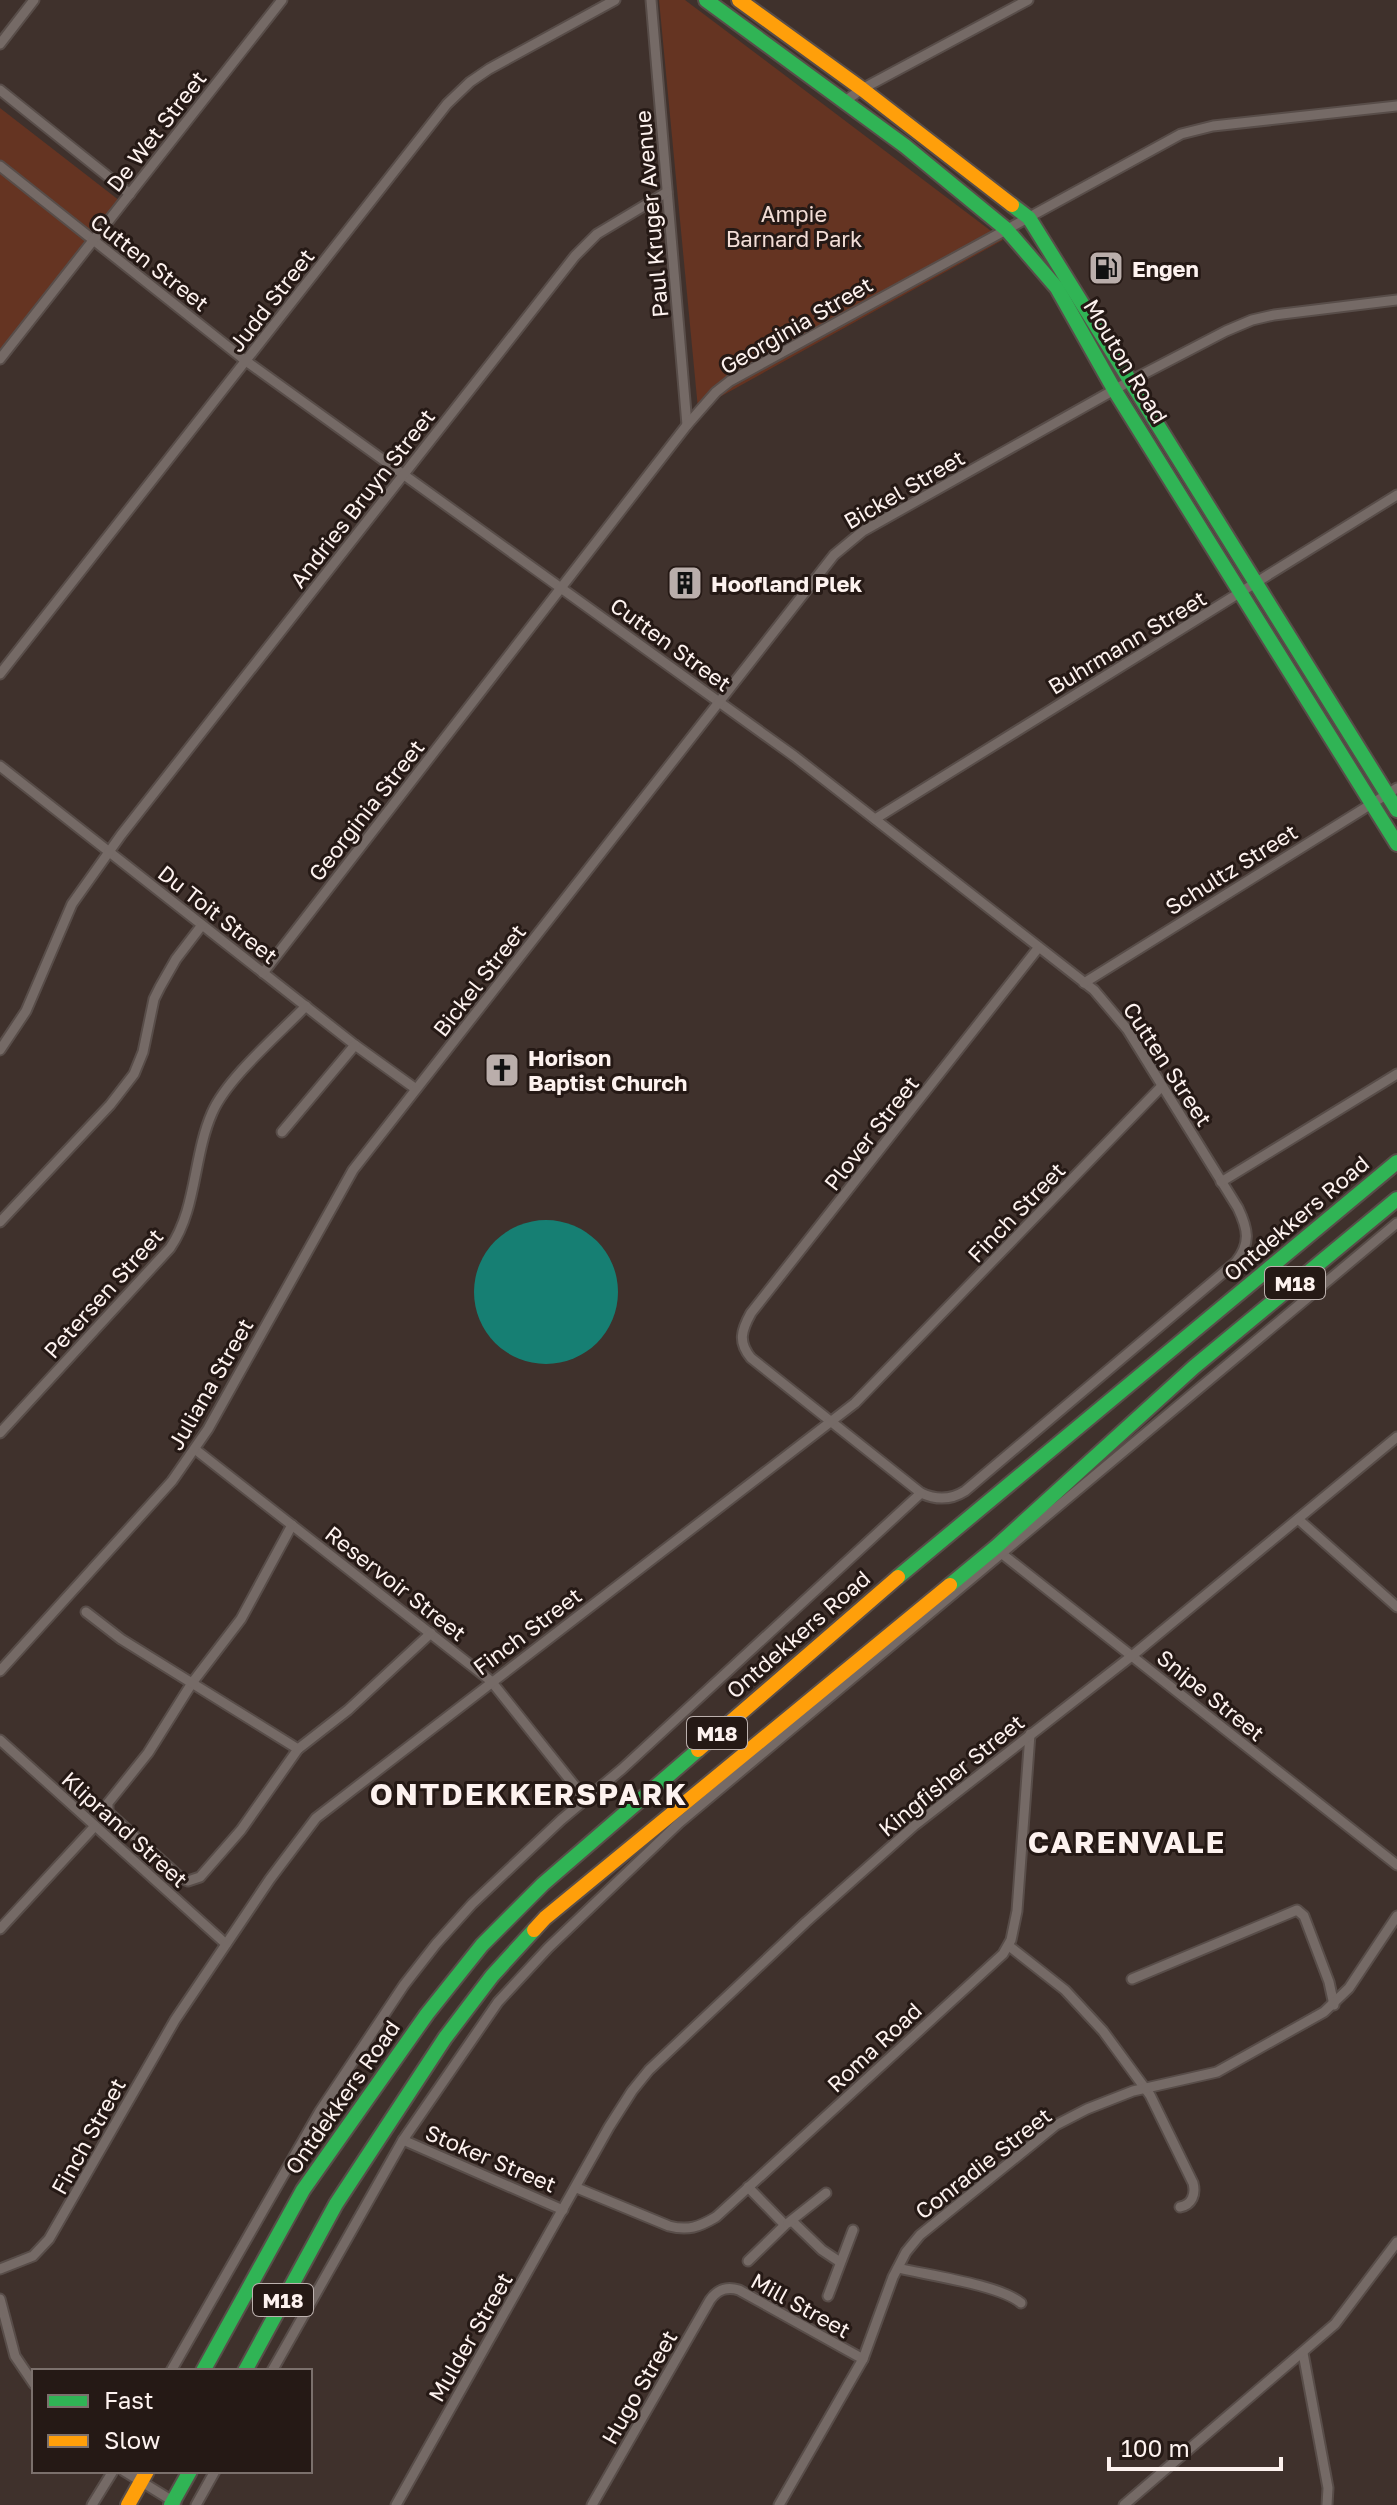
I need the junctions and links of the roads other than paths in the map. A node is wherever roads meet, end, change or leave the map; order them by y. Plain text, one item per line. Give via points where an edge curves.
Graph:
1 (34, 0) edge
2 (282, 0) edge
3 (615, 0) edge
4 (651, 0) edge
5 (706, 0) edge
6 (739, 0) edge
7 (1028, 0) edge
8 (0, 44) edge
9 (862, 89) junction
10 (0, 90) edge
11 (845, 101) junction
12 (1397, 106) edge
13 (0, 166) edge
14 (667, 192) junction
15 (130, 194) junction
16 (1029, 218) junction
17 (1006, 229) junction
18 (93, 240) junction
19 (1397, 300) edge
20 (0, 359) edge
21 (246, 361) junction
22 (1130, 381) junction
23 (1115, 391) junction
24 (687, 425) junction
25 (405, 474) junction
26 (1397, 495) edge
27 (1256, 583) junction
28 (563, 588) junction
29 (1241, 593) junction
30 (0, 674) edge
31 (721, 702) junction
32 (0, 766) edge
33 (1392, 791) edge
34 (1372, 803) junction
35 (1397, 810) edge
36 (875, 819) junction
37 (1397, 844) edge
38 (108, 851) junction
39 (202, 925) junction
40 (1039, 947) junction
41 (263, 973) junction
42 (1084, 983) junction
43 (306, 1006) junction
44 (355, 1045) junction
45 (0, 1050) edge
46 (1397, 1074) edge
47 (1162, 1086) junction
48 (416, 1089) junction
49 (282, 1132) dead end
50 (1397, 1162) edge
51 (1221, 1182) junction
52 (1397, 1199) edge
53 (0, 1222) edge
54 (1397, 1223) edge
55 (1245, 1224) joint
56 (832, 1421) junction
57 (0, 1433) edge
58 (1397, 1437) edge
59 (196, 1450) junction
60 (921, 1493) junction
61 (1298, 1519) junction
62 (292, 1525) junction
63 (1001, 1553) junction
64 (1397, 1607) edge
65 (86, 1612) dead end
66 (431, 1633) junction
67 (1133, 1655) junction
68 (0, 1671) edge
69 (491, 1681) junction
70 (192, 1683) junction
71 (1030, 1734) junction
72 (0, 1740) edge
73 (298, 1749) junction
74 (586, 1800) junction
75 (95, 1826) junction
76 (1397, 1865) edge
77 (1397, 1916) edge
78 (0, 1929) edge
79 (226, 1944) junction
80 (1009, 1946) junction
81 (1132, 1979) dead end
82 (1334, 2005) junction
83 (1145, 2089) junction
84 (403, 2140) junction
85 (748, 2187) junction
86 (577, 2188) junction
87 (826, 2193) dead end
88 (1180, 2207) dead end
89 (563, 2210) junction
90 (788, 2223) junction
91 (853, 2230) dead end
92 (1397, 2242) edge
93 (748, 2261) dead end
94 (840, 2262) junction
95 (898, 2268) junction
96 (0, 2269) edge
97 (720, 2290) joint
98 (828, 2296) dead end
99 (0, 2299) edge
100 (1021, 2303) dead end
101 (12, 2342) junction
102 (0, 2345) edge
103 (1303, 2353) junction
104 (863, 2359) junction
105 (172, 2369) edge
106 (204, 2369) edge
107 (246, 2369) edge
108 (273, 2369) edge
109 (32, 2381) edge
110 (112, 2473) edge
111 (189, 2473) edge
112 (214, 2473) edge
113 (144, 2477) edge
114 (174, 2504) edge
115 (92, 2505) edge
116 (128, 2505) edge
117 (196, 2505) edge
118 (396, 2505) edge
119 (592, 2505) edge
120 (779, 2505) edge
121 (1124, 2505) edge
122 (1327, 2505) edge

1 - 8 street
2 - 15 street, De Wet Street
3 - 21 street, Judd Street via 489,69 447,104
4 - 14 street, Paul Kruger Avenue
5 - 11 main road, Mouton Road
6 - 9 main road, Mouton Road
7 - 9 street
9 - 11 street
9 - 16 main road, Mouton Road
10 - 15 street
11 - 17 main road, Mouton Road
12 - 16 street, Georginia Street via 1189,131
13 - 18 street, Cutten Street
14 - 24 street, Paul Kruger Avenue
14 - 25 street, Andries Bruyn Street via 584,246
15 - 18 street, De Wet Street
16 - 17 street, Georginia Street
16 - 22 main road, Mouton Road
17 - 23 main road, Mouton Road via 1057,288
17 - 24 street, Georginia Street via 730,381
18 - 20 street, De Wet Street
18 - 21 street, Cutten Street
19 - 22 street, Bickel Street via 1252,320
21 - 25 street, Cutten Street
21 - 30 street, Judd Street
22 - 23 street, Bickel Street
22 - 27 main road, Mouton Road
23 - 29 main road, Mouton Road
23 - 31 street, Bickel Street via 854,537 834,555
24 - 28 street, Georginia Street
25 - 28 street, Cutten Street
25 - 38 street, Andries Bruyn Street
26 - 27 street, Buhrmann Street
27 - 29 street, Buhrmann Street
27 - 33 main road, Mouton Road
28 - 31 street, Cutten Street
28 - 41 street, Georginia Street
29 - 34 main road, Mouton Road
29 - 36 street, Buhrmann Street
31 - 36 street, Cutten Street
31 - 48 street, Bickel Street
32 - 38 street, Du Toit Street
33 - 34 street, Schultz Street
33 - 35 main road, Mouton Road
34 - 37 main road, Mouton Road
34 - 42 street, Schultz Street
36 - 40 street, Cutten Street
38 - 39 street, Du Toit Street
38 - 45 street, Andries Bruyn Street via 72,904 26,1011
39 - 41 street, Du Toit Street
39 - 53 street via 154,999 134,1074
40 - 42 street, Cutten Street
40 - 56 street, Plover Street via 743,1328 742,1345 751,1358
41 - 43 street, Du Toit Street
42 - 47 street, Cutten Street via 1127,1029
43 - 44 street, Du Toit Street
43 - 57 street, Petersen Street via 243,1071 212,1112 183,1227 170,1248
44 - 48 street, Du Toit Street
44 - 49 street
46 - 51 street
47 - 51 street, Cutten Street
47 - 56 street, Finch Street
48 - 59 street, Juliana Street via 342,1186
50 - 106 main road, Ontdekkers Road / M18 via 962,1522 543,1884 492,1935 427,2014 303,2190
51 - 55 street, Cutten Street
52 - 107 main road, M18 via 1194,1367 996,1547 545,1918 445,2038 336,2204
54 - 63 street
55 - 60 street, Ontdekkers Road via 1248,1241 1236,1262 965,1491 941,1499
56 - 60 street
56 - 69 street, Finch Street
58 - 61 street, Kingfisher Street
59 - 62 street, Reservoir Street
59 - 68 street, Juliana Street
60 - 74 street, Ontdekkers Road
61 - 64 street
61 - 67 street, Kingfisher Street
62 - 66 street, Reservoir Street
62 - 70 street via 241,1619
63 - 67 street, Snipe Street
63 - 84 street via 679,1823 604,1893 498,2002
65 - 70 street
66 - 69 street, Reservoir Street
66 - 73 street
67 - 71 street, Kingfisher Street
67 - 76 street, Snipe Street
69 - 74 street, Reservoir Street
69 - 79 street, Finch Street via 316,1818
70 - 73 street
70 - 73 street via 148,1753 108,1803 108,1812 181,1878 200,1877
71 - 80 street via 1022,1865
71 - 86 street, Kingfisher Street via 915,1825 649,2070 609,2127
72 - 75 street, Kliprand Street
74 - 105 street, Ontdekkers Road via 472,1904 404,1985 320,2111
75 - 78 street
75 - 79 street, Kliprand Street
77 - 82 street, Conradie Street
79 - 96 street, Finch Street via 175,2020 49,2239 33,2256
80 - 83 street via 1086,2010
80 - 85 street, Roma Road
81 - 82 street via 1297,1910 1304,1916
82 - 83 street, Conradie Street via 1217,2072
83 - 88 street via 1193,2183 1193,2199
83 - 95 street, Conradie Street via 1098,2104 1044,2133 920,2235
84 - 89 street, Stoker Street
84 - 108 street
85 - 86 street, Roma Road via 716,2217 682,2229
85 - 90 street
86 - 89 street, Mulder Street
87 - 90 street
89 - 118 street, Mulder Street
90 - 93 street
90 - 94 street
91 - 94 street
92 - 103 street via 1350,2307
94 - 98 street
95 - 100 street via 996,2291
95 - 104 street, Conradie Street
97 - 104 street, Mill Street via 739,2290
97 - 119 street, Hugo Street
99 - 101 street
101 - 102 street
101 - 109 street
103 - 121 street
103 - 122 street
104 - 120 street, Conradie Street
110 - 115 street
111 - 114 main road
112 - 117 street
113 - 114 street
113 - 116 main road

